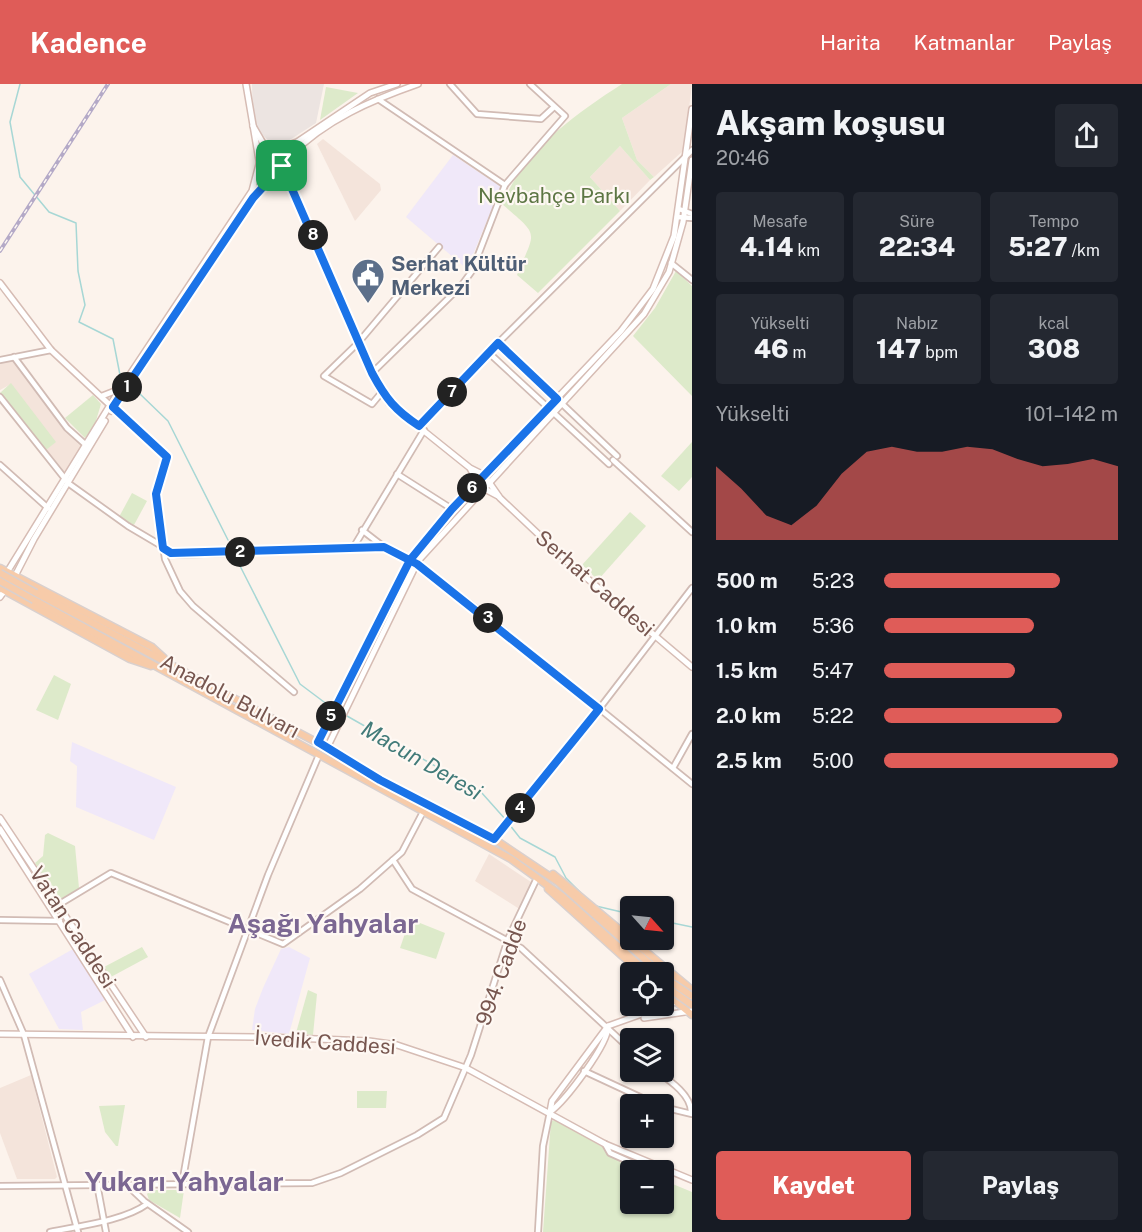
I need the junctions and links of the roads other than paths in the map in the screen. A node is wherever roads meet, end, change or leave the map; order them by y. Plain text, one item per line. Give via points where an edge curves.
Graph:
1 (246, 84) edge
2 (397, 84) edge
3 (418, 84) edge
4 (450, 84) edge
5 (530, 84) edge
6 (370, 93) junction
7 (376, 98) junction
8 (554, 107) junction
9 (692, 109) edge
10 (253, 126) junction
11 (301, 143) junction
12 (692, 148) edge
13 (269, 152) junction
14 (686, 155) junction
15 (260, 160) junction
16 (692, 160) edge
17 (282, 166) junction
18 (675, 166) junction
19 (683, 172) junction
20 (272, 174) junction
21 (289, 183) junction
22 (505, 185) junction
23 (682, 209) junction
24 (692, 216) edge
25 (681, 217) junction
26 (439, 247) dead end
27 (671, 263) junction
28 (692, 280) edge
29 (0, 283) edge
30 (358, 343) junction
31 (498, 343) junction
32 (51, 350) junction
33 (489, 353) junction
34 (14, 357) junction
35 (0, 360) edge
36 (372, 373) junction
37 (382, 392) junction
38 (102, 396) junction
39 (0, 397) edge
40 (114, 398) junction
41 (559, 401) junction
42 (112, 406) junction
43 (551, 410) junction
44 (422, 428) junction
45 (86, 445) junction
46 (613, 460) junction
47 (0, 465) edge
48 (470, 468) junction
49 (397, 474) junction
50 (484, 475) junction
51 (67, 481) junction
52 (490, 481) junction
53 (478, 482) junction
54 (483, 488) junction
55 (500, 498) junction
56 (48, 508) junction
57 (452, 509) junction
58 (362, 530) junction
59 (692, 532) edge
60 (384, 547) junction
61 (163, 548) junction
62 (353, 548) junction
63 (410, 560) junction
64 (417, 564) junction
65 (0, 568) edge
66 (4, 573) edge
67 (15, 576) junction
68 (0, 582) edge
69 (692, 588) edge
70 (3, 589) edge
71 (33, 595) junction
72 (0, 597) edge
73 (655, 634) junction
74 (692, 667) edge
75 (294, 692) dead end
76 (599, 709) junction
77 (692, 734) edge
78 (318, 742) junction
79 (327, 748) junction
80 (319, 754) junction
81 (674, 768) junction
82 (692, 784) edge
83 (424, 810) junction
84 (0, 818) edge
85 (0, 829) edge
86 (494, 839) junction
87 (393, 860) junction
88 (537, 866) junction
89 (537, 878) junction
90 (58, 904) junction
91 (0, 920) edge
92 (60, 921) junction
93 (247, 930) junction
94 (508, 939) junction
95 (629, 962) edge
96 (636, 962) edge
97 (647, 962) edge
98 (0, 980) edge
99 (674, 984) edge
100 (692, 990) edge
101 (674, 994) edge
102 (692, 996) edge
103 (674, 999) edge
104 (676, 1002) junction
105 (692, 1005) edge
106 (691, 1013) edge
107 (640, 1017) junction
108 (126, 1023) junction
109 (608, 1026) junction
110 (0, 1034) edge
111 (24, 1035) junction
112 (119, 1036) junction
113 (133, 1037) junction
114 (146, 1037) junction
115 (208, 1037) junction
116 (620, 1039) edge
117 (466, 1068) junction
118 (581, 1069) junction
119 (672, 1082) edge
120 (634, 1094) edge
121 (674, 1109) edge
122 (550, 1112) junction
123 (692, 1113) edge
124 (605, 1144) junction
125 (626, 1160) edge
126 (641, 1160) edge
127 (674, 1174) edge
128 (691, 1180) edge
129 (97, 1184) junction
130 (126, 1184) junction
131 (182, 1184) junction
132 (64, 1185) junction
133 (0, 1186) edge
134 (692, 1187) edge
135 (147, 1204) junction
136 (103, 1220) junction
137 (77, 1229) edge
138 (50, 1232) edge
139 (106, 1232) edge
140 (188, 1232) edge
141 (538, 1232) edge

1 - 10 main road
2 - 6 main road
3 - 7 main road
4 - 8 street via 477,114 541,119
5 - 8 street
6 - 7 main road
6 - 11 main road
7 - 11 main road
7 - 22 street
8 - 22 street via 565,117
9 - 14 main road
10 - 13 main road
10 - 15 main road
11 - 13 main road
11 - 17 main road
12 - 14 street
13 - 15 main road
13 - 17 main road via 279,155
13 - 20 main road
14 - 18 street
14 - 19 main road
15 - 20 main road via 261,169
15 - 40 main road via 252,191
16 - 23 main road
17 - 20 main road
17 - 21 main road, Serhat Caddesi
18 - 19 street
18 - 31 street
19 - 23 main road
20 - 21 main road
20 - 40 main road
21 - 30 main road, Serhat Caddesi
22 - 36 street via 472,271
23 - 24 street
23 - 25 main road
24 - 25 street
25 - 27 main road
25 - 41 main road via 646,301
26 - 30 street
27 - 28 street
27 - 41 main road via 645,314
29 - 32 main road
30 - 36 main road, Serhat Caddesi
30 - 37 street via 324,376 372,404
31 - 33 street
31 - 41 street
32 - 34 street
32 - 38 main road
33 - 43 street
33 - 44 street
34 - 35 street
34 - 45 street via 61,421
36 - 37 main road, Serhat Caddesi
37 - 44 main road, Serhat Caddesi via 389,403
38 - 40 main road
38 - 42 main road
39 - 51 street
40 - 42 main road
41 - 43 main road
41 - 46 street
42 - 45 main road
42 - 51 main road
42 - 61 street via 167,457 156,494
43 - 46 street
43 - 50 main road
43 - 52 main road
44 - 48 main road, Serhat Caddesi
44 - 49 street
45 - 51 main road
46 - 59 street
47 - 56 street
48 - 50 main road, Serhat Caddesi
48 - 53 main road, Serhat Caddesi
49 - 57 street
49 - 58 street
50 - 52 main road, Serhat Caddesi
50 - 53 main road
51 - 56 main road
51 - 61 street
51 - 67 main road
52 - 54 main road
52 - 55 main road, Serhat Caddesi
53 - 54 main road, Serhat Caddesi
53 - 57 main road
54 - 55 main road, Serhat Caddesi
54 - 64 main road
55 - 73 main road, Serhat Caddesi via 569,564
56 - 66 main road via 18,558
57 - 63 main road
58 - 60 street
58 - 62 street
60 - 62 street
60 - 63 street
61 - 62 street via 177,555
61 - 75 street via 169,572 186,599
63 - 64 street
63 - 78 main road
64 - 76 street
64 - 79 main road
65 - 66 main road
66 - 67 main road
66 - 68 main road
66 - 71 main road, Anadolu Bulvarı, bridge
67 - 70 main road
67 - 71 main road
68 - 71 main road, Anadolu Bulvarı, bridge
69 - 73 street
70 - 71 main road
70 - 72 main road
71 - 78 main road, Anadolu Bulvarı
71 - 80 main road, Anadolu Bulvarı
73 - 74 main road, Serhat Caddesi
73 - 76 street
76 - 81 street
76 - 86 street
77 - 81 street
78 - 79 main road, Anadolu Bulvarı
79 - 86 main road, Anadolu Bulvarı
80 - 83 main road, Anadolu Bulvarı
80 - 93 street
81 - 82 street
83 - 87 street via 402,852
83 - 89 main road, Anadolu Bulvarı via 511,858
84 - 90 main road, Vatan Caddesi
85 - 92 main road, Vatan Caddesi
86 - 88 main road, Anadolu Bulvarı
87 - 93 street via 283,944
87 - 94 street via 412,889
88 - 97 main road, Anadolu Bulvarı
88 - 100 main road via 563,881
89 - 94 street, 994. Cadde
89 - 95 main road
89 - 96 main road, Anadolu Bulvarı
90 - 93 street via 111,873
90 - 114 main road, Vatan Caddesi
91 - 92 street
92 - 108 main road, Vatan Caddesi
93 - 115 street
94 - 109 street
94 - 117 street, 994. Cadde
98 - 111 street
99 - 102 main road, bridge
101 - 105 main road, bridge
102 - 104 main road
103 - 104 main road
104 - 106 main road
104 - 107 main road
106 - 107 main road
107 - 109 main road
108 - 112 main road
108 - 113 main road, Vatan Caddesi
109 - 116 street
109 - 118 main road
110 - 111 main road, İvedik Caddesi
111 - 112 main road, İvedik Caddesi
111 - 132 street
112 - 113 main road, İvedik Caddesi
113 - 114 main road, İvedik Caddesi
114 - 115 main road, İvedik Caddesi
115 - 117 main road, İvedik Caddesi via 369,1041 424,1052
115 - 131 street
117 - 122 main road, İvedik Caddesi
117 - 131 street, 994. Cadde via 444,1118 341,1173 312,1183
118 - 120 street
118 - 122 main road via 552,1101
119 - 123 street via 688,1100
121 - 123 street
122 - 124 main road, İvedik Caddesi
122 - 141 street via 543,1146
124 - 125 street via 610,1153
124 - 126 main road, İvedik Caddesi
127 - 128 main road, İvedik Caddesi
128 - 134 street
129 - 130 street, 994. Cadde
129 - 132 street, 994. Cadde
129 - 136 street
130 - 131 street, 994. Cadde
130 - 135 street
132 - 133 street, 994. Cadde
132 - 137 street
135 - 136 street
135 - 140 street
136 - 137 street
136 - 139 street
137 - 138 street

